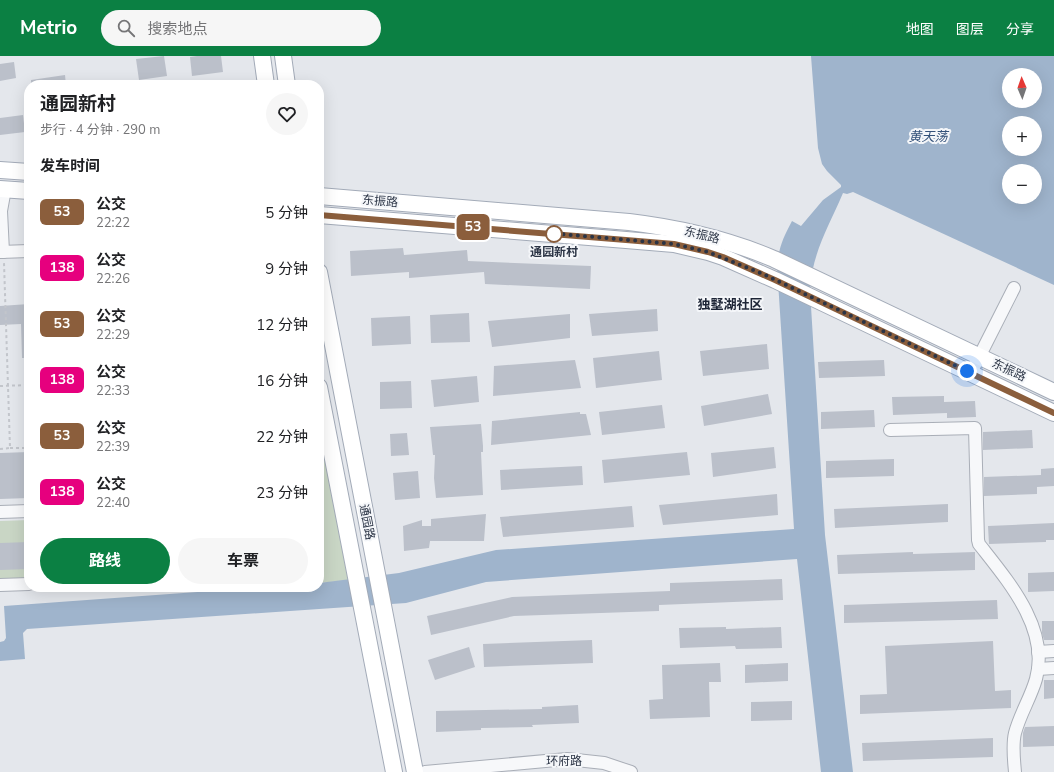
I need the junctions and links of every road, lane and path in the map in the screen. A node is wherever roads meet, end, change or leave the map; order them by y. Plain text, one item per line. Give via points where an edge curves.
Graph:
1 (262, 56) edge
2 (283, 56) edge
3 (265, 80) edge
4 (286, 80) edge
5 (0, 170) edge
6 (24, 172) edge
7 (2, 189) edge
8 (24, 191) edge
9 (324, 196) edge
10 (324, 215) edge
11 (24, 251) edge
12 (2, 252) edge
13 (1014, 288) dead end
14 (324, 298) edge
15 (980, 356) junction
16 (971, 373) junction
17 (24, 385) edge
18 (0, 386) edge
19 (8, 386) junction
20 (1054, 392) edge
21 (324, 413) edge
22 (1054, 413) edge
23 (890, 430) dead end
24 (10, 448) junction
25 (24, 448) edge
26 (0, 449) edge
27 (24, 511) edge
28 (0, 512) edge
29 (24, 584) edge
30 (0, 585) edge
31 (1054, 651) edge
32 (1038, 652) junction
33 (1054, 668) edge
34 (1038, 669) junction
35 (394, 772) edge
36 (416, 772) edge
37 (425, 772) edge
38 (631, 772) edge
39 (1015, 772) edge

1 - 3 main road
2 - 4 main road
5 - 6 main road
7 - 8 main road
7 - 12 street
9 - 15 main road, 东振路 via 677,229 748,248
10 - 16 main road, 东振路 via 674,244 708,252 775,280
11 - 12 street
12 - 19 path
13 - 15 street
14 - 36 main road, 通园路
15 - 16 street
15 - 20 main road, 东振路
16 - 22 main road, 东振路
17 - 19 path
18 - 19 path
19 - 24 path
21 - 35 main road, 通园路
23 - 32 street via 974,428 978,540 1026,609 1034,627
24 - 25 path
24 - 26 path
27 - 28 street
29 - 30 street
31 - 32 street
32 - 34 street
33 - 34 street
34 - 39 street via 1014,734
37 - 38 street, 环府路 via 567,759 604,763

